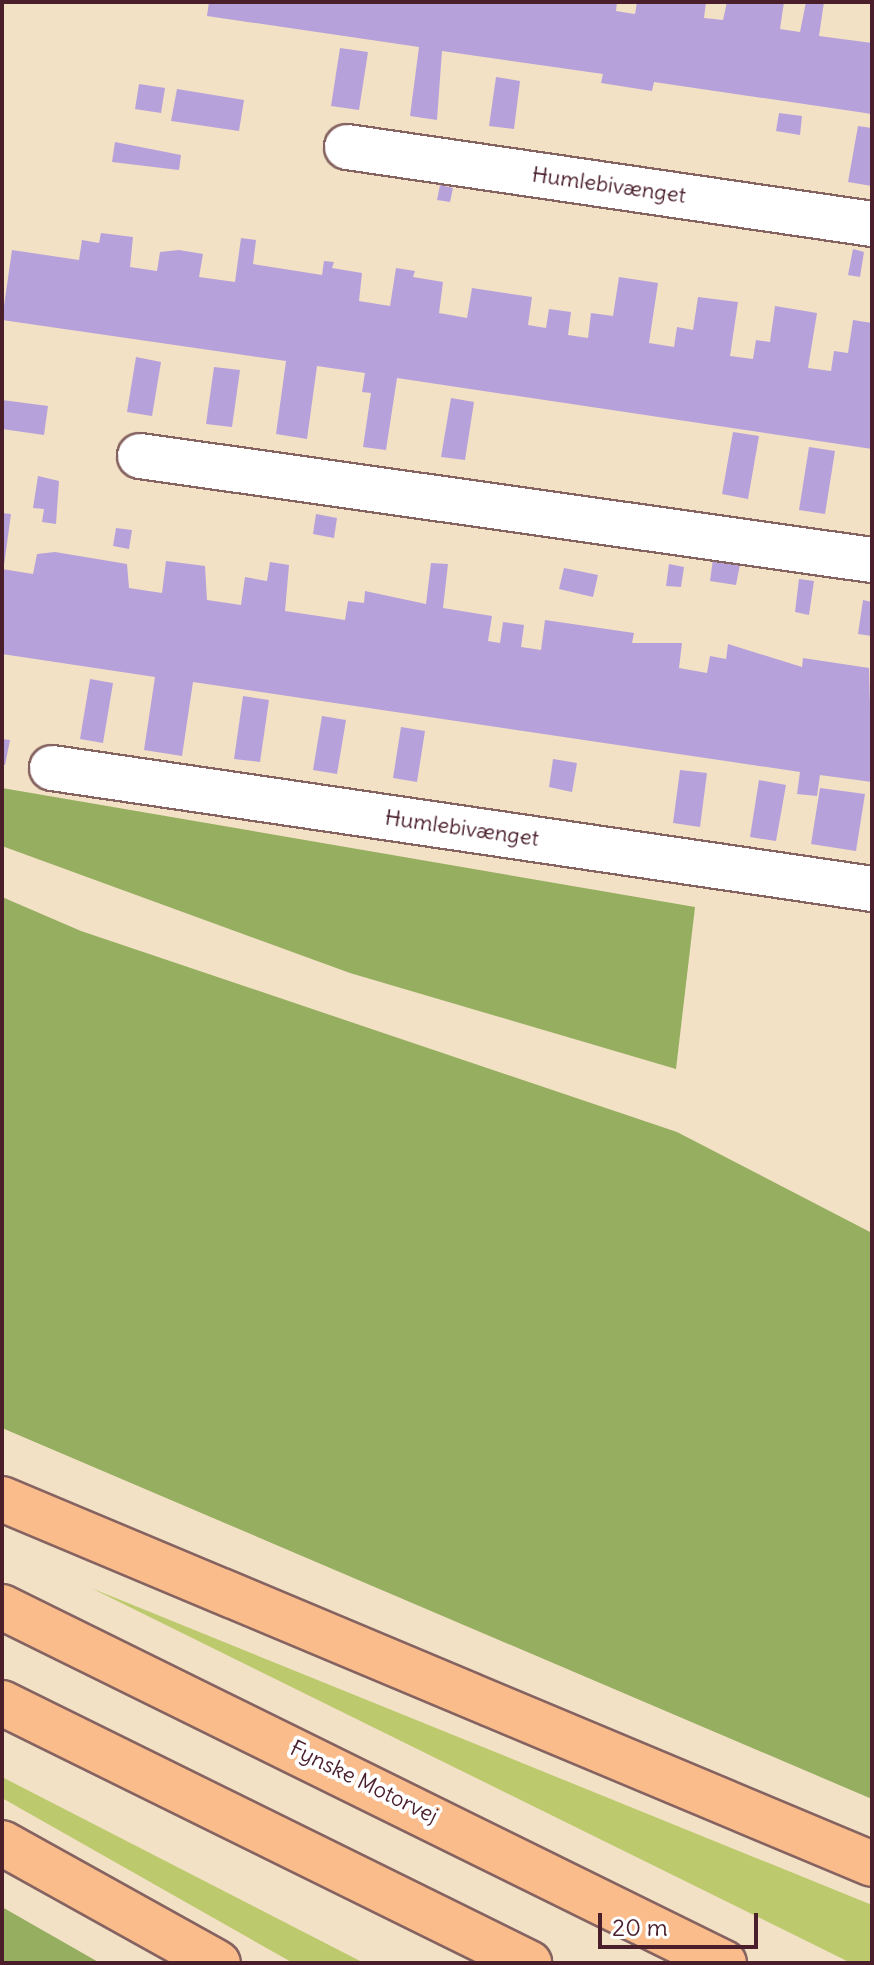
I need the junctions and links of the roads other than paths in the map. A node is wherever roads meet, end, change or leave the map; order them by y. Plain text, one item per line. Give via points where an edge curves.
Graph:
1 (347, 147) dead end
2 (872, 224) edge
3 (140, 456) dead end
4 (872, 560) edge
5 (52, 768) dead end
6 (872, 889) edge
7 (2, 1499) edge
8 (2, 1607) edge
9 (2, 1703) edge
10 (2, 1843) edge
11 (872, 1864) edge
12 (218, 1963) edge
13 (529, 1963) edge
14 (724, 1963) edge

1 - 2 street, Humlebivænget
3 - 4 street
5 - 6 street, Humlebivænget
7 - 11 highway
8 - 14 highway, Fynske Motorvej
9 - 13 highway
10 - 12 highway

